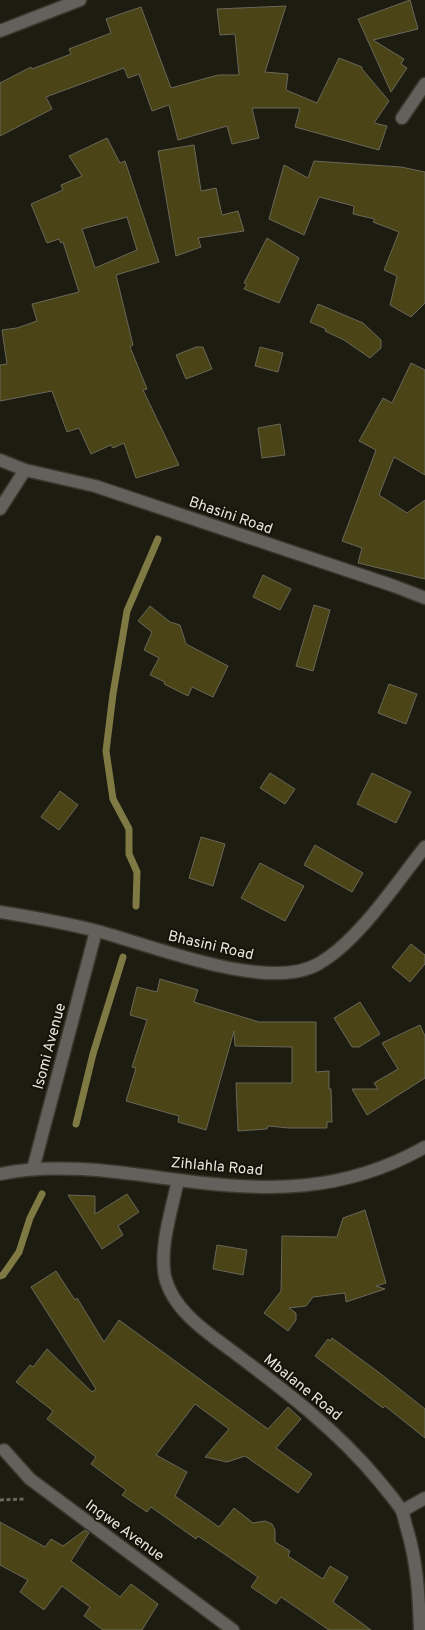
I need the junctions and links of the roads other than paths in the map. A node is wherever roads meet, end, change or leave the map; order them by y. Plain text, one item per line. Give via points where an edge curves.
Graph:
1 (80, 0) edge
2 (0, 31) edge
3 (425, 84) edge
4 (402, 118) dead end
5 (0, 460) edge
6 (25, 470) junction
7 (0, 508) edge
8 (425, 598) edge
9 (425, 847) edge
10 (0, 912) edge
11 (96, 931) junction
12 (425, 1147) edge
13 (33, 1169) junction
14 (0, 1174) edge
15 (178, 1180) junction
16 (4, 1450) dead end
17 (425, 1498) edge
18 (402, 1511) junction
19 (233, 1630) edge
20 (420, 1630) edge

1 - 2 street
3 - 4 street
5 - 6 street, Bhasini Road
6 - 7 street
6 - 8 street, Bhasini Road via 94,486
9 - 11 street, Bhasini Road via 352,937 318,965 301,972 224,968
10 - 11 street, Bhasini Road
11 - 13 street, Isomi Avenue
12 - 15 street, Zihlahla Road via 406,1158 332,1183 294,1187 232,1186
13 - 14 street, Zihlahla Road
13 - 15 street, Zihlahla Road via 121,1171
15 - 18 street, Mbalane Road via 164,1250 164,1266 166,1279 181,1307 193,1321 333,1432 368,1468
16 - 19 street, Ingwe Avenue via 30,1479
17 - 18 street
18 - 20 street, Mbalane Road via 414,1560

